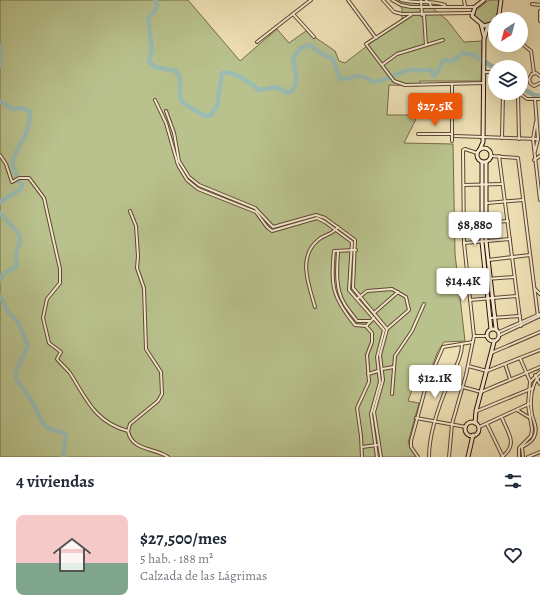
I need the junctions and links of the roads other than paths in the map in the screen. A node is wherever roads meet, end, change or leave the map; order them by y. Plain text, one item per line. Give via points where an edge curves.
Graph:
1 (310, 0) edge
2 (348, 0) edge
3 (383, 0) edge
4 (392, 0) edge
5 (401, 0) edge
6 (464, 0) edge
7 (484, 0) edge
8 (501, 0) edge
9 (421, 1) junction
10 (425, 1) edge
11 (532, 4) dead end
12 (540, 5) edge
13 (446, 6) junction
14 (465, 6) junction
15 (421, 7) junction
16 (431, 7) junction
17 (475, 7) junction
18 (540, 11) edge
19 (498, 12) edge
20 (472, 13) junction
21 (293, 14) junction
22 (410, 15) junction
23 (423, 15) junction
24 (540, 21) edge
25 (486, 25) junction
26 (484, 36) junction
27 (314, 37) dead end
28 (376, 38) junction
29 (443, 40) dead end
30 (257, 42) dead end
31 (426, 45) junction
32 (528, 49) edge
33 (382, 65) junction
34 (484, 71) junction
35 (488, 72) edge
36 (534, 73) junction
37 (540, 76) edge
38 (484, 83) junction
39 (540, 83) edge
40 (452, 84) junction
41 (528, 99) edge
42 (535, 99) junction
43 (540, 99) edge
44 (155, 100) dead end
45 (503, 100) edge
46 (518, 100) edge
47 (166, 111) dead end
48 (426, 116) dead end
49 (453, 117) junction
50 (536, 122) junction
51 (418, 134) dead end
52 (454, 135) junction
53 (484, 137) junction
54 (502, 138) junction
55 (519, 138) junction
56 (533, 139) junction
57 (538, 139) junction
58 (452, 141) dead end
59 (484, 142) junction
60 (480, 149) junction
61 (486, 149) junction
62 (534, 152) junction
63 (477, 153) junction
64 (0, 155) edge
65 (491, 156) junction
66 (499, 156) junction
67 (540, 156) edge
68 (534, 160) junction
69 (484, 162) junction
70 (502, 184) junction
71 (464, 185) junction
72 (484, 185) junction
73 (523, 200) junction
74 (540, 200) edge
75 (504, 202) junction
76 (483, 204) junction
77 (130, 211) dead end
78 (508, 221) junction
79 (484, 223) junction
80 (338, 227) junction
81 (336, 230) junction
82 (510, 239) junction
83 (484, 242) junction
84 (464, 243) junction
85 (356, 250) junction
86 (352, 251) junction
87 (338, 252) junction
88 (530, 255) junction
89 (512, 258) junction
90 (486, 260) junction
91 (514, 277) junction
92 (488, 279) junction
93 (534, 288) junction
94 (398, 292) junction
95 (540, 294) edge
96 (360, 296) junction
97 (517, 296) junction
98 (357, 299) junction
99 (490, 299) junction
100 (470, 300) junction
101 (424, 304) dead end
102 (315, 306) dead end
103 (375, 316) junction
104 (520, 316) junction
105 (539, 316) edge
106 (492, 318) junction
107 (370, 321) junction
108 (521, 324) junction
109 (366, 326) junction
110 (491, 329) junction
111 (387, 330) junction
112 (498, 332) junction
113 (540, 332) edge
114 (474, 336) junction
115 (487, 336) junction
116 (473, 342) junction
117 (493, 342) junction
118 (462, 344) junction
119 (540, 350) edge
120 (490, 354) junction
121 (520, 358) junction
122 (505, 364) junction
123 (468, 366) junction
124 (540, 367) edge
125 (394, 368) junction
126 (382, 370) junction
127 (378, 371) junction
128 (487, 371) junction
129 (540, 372) edge
130 (526, 373) junction
131 (368, 374) junction
132 (535, 375) junction
133 (539, 377) edge
134 (510, 379) junction
135 (530, 382) junction
136 (448, 383) junction
137 (540, 384) edge
138 (463, 386) junction
139 (533, 388) junction
140 (529, 389) junction
141 (481, 392) junction
142 (392, 394) dead end
143 (531, 403) junction
144 (528, 405) junction
145 (516, 410) junction
146 (476, 411) junction
147 (502, 417) junction
148 (416, 418) junction
149 (530, 418) junction
150 (435, 421) junction
151 (474, 422) junction
152 (452, 424) junction
153 (487, 424) junction
154 (466, 427) junction
155 (479, 427) junction
156 (128, 431) junction
157 (471, 435) junction
158 (376, 445) junction
159 (379, 445) junction
160 (362, 447) junction
161 (540, 452) edge
162 (168, 457) edge
163 (362, 457) edge
164 (377, 457) edge
165 (381, 457) edge
166 (418, 457) edge
167 (429, 457) edge
168 (449, 457) edge
169 (468, 457) edge
170 (503, 457) edge
171 (519, 457) edge
172 (523, 457) edge
173 (528, 457) edge

1 - 21 street
2 - 28 street
3 - 22 street via 394,12
4 - 15 street via 405,6
5 - 9 street
6 - 14 street
7 - 17 main road
8 - 19 main road
9 - 10 street
9 - 15 street
10 - 13 street via 433,0
10 - 16 street via 430,3
11 - 12 street
13 - 14 street
13 - 16 street
14 - 17 street
15 - 16 street
15 - 23 street
17 - 20 main road
18 - 24 street
20 - 23 street
20 - 25 main road via 472,16
21 - 27 street
21 - 30 street
22 - 23 street
22 - 28 street
23 - 31 street
25 - 26 main road
25 - 26 main road
26 - 34 main road
28 - 33 street via 366,44
29 - 31 street
31 - 33 street via 397,54
32 - 36 street via 531,51
33 - 40 street via 394,81 405,84
34 - 35 street
34 - 38 main road
36 - 37 street
36 - 39 street via 529,77 530,83 536,86
38 - 40 street
38 - 53 main road
40 - 49 street
41 - 42 street
42 - 43 street
42 - 50 street
44 - 81 street via 166,123 178,165 198,189 256,212 272,231 317,218
45 - 54 street
46 - 55 street
47 - 80 street via 174,133 179,161 189,177 199,185 255,208 273,227 316,215
48 - 49 street
49 - 52 street
50 - 56 street
50 - 57 street
51 - 52 street
52 - 53 street
52 - 58 street
53 - 54 street
53 - 59 main road
54 - 55 street
55 - 56 street
56 - 57 street
56 - 62 street
57 - 62 street
59 - 60 main road
59 - 61 main road
60 - 61 main road
60 - 63 main road
61 - 65 main road via 490,151
62 - 68 street
63 - 69 main road via 477,158
63 - 71 street via 464,149
64 - 156 street via 12,182 19,178 29,178 44,198 60,269 60,283 47,299 43,318 49,342 61,352 57,359 66,367 95,412 116,428
65 - 66 street
65 - 69 main road
66 - 70 street
66 - 73 street via 517,157
67 - 68 street
68 - 74 street
69 - 72 main road
70 - 72 street
70 - 75 street
71 - 72 street
71 - 84 street
72 - 76 main road
73 - 75 street
73 - 88 street
75 - 76 street
75 - 78 street
76 - 79 main road
77 - 156 street via 136,226 137,268 144,288 146,349 161,372 162,394 158,401 130,424
78 - 79 street
78 - 82 street
79 - 83 main road
80 - 81 street
80 - 85 street via 355,240
81 - 86 street via 352,242
81 - 102 street via 333,234 320,238 308,252 306,276
82 - 83 street
82 - 89 street
83 - 84 street
83 - 90 main road
84 - 100 street
85 - 86 street
85 - 96 street via 353,288
86 - 87 street
86 - 98 street via 349,290
87 - 107 street via 340,294 344,303 357,321
87 - 109 street via 334,251 332,265 335,296 355,325
88 - 89 street
88 - 93 street
89 - 90 street
89 - 91 street
90 - 92 main road
91 - 92 street
91 - 97 street
92 - 99 main road
93 - 95 street
93 - 105 street
94 - 96 street via 392,289 368,291
94 - 103 street
94 - 111 street via 406,297 409,310
96 - 98 street
96 - 103 street
97 - 99 street
97 - 104 street
98 - 103 street
99 - 100 street
99 - 106 main road
100 - 114 street
101 - 125 street via 412,331 395,356
103 - 107 street
103 - 111 street
103 - 127 street via 384,330 376,357
104 - 106 street
104 - 108 street
105 - 108 street
106 - 110 main road
106 - 112 main road
107 - 109 street
108 - 112 street
109 - 131 street via 372,333 367,355
110 - 112 main road
110 - 115 main road
111 - 126 street via 380,355
112 - 117 main road via 498,340
113 - 120 street
114 - 115 street
114 - 116 street
115 - 117 main road via 488,340
116 - 118 street
116 - 123 street
117 - 120 main road
118 - 136 street via 462,353
118 - 148 street via 443,347 426,386
119 - 121 street
120 - 128 main road
121 - 122 street
121 - 130 street
122 - 128 street
122 - 134 street
123 - 128 street
123 - 138 street
124 - 130 street
125 - 126 street
125 - 142 street
126 - 127 street
126 - 159 street via 384,380 374,412
127 - 131 street
127 - 158 street via 380,382 371,414
128 - 141 main road
129 - 132 street
130 - 134 street
130 - 135 street
131 - 160 street via 369,382 357,408
132 - 133 street
132 - 135 street
133 - 137 street
133 - 139 street
134 - 141 street
135 - 140 street
136 - 138 street
136 - 150 street
138 - 141 street
138 - 152 street
139 - 140 street
139 - 143 street
140 - 144 street
140 - 146 street
141 - 146 main road
143 - 144 street
143 - 172 street via 536,432 531,442 522,447
144 - 145 street
144 - 149 street
145 - 147 street
145 - 149 street
146 - 151 main road
147 - 153 street
147 - 170 street via 512,444 511,449
148 - 150 street
148 - 166 street via 411,447
149 - 171 street via 531,436 519,448
150 - 152 street
150 - 167 street
151 - 154 main road via 468,423
151 - 155 main road
152 - 154 street
152 - 168 street
153 - 155 street
153 - 170 street
154 - 157 main road
155 - 157 main road via 478,432
156 - 162 street via 130,438 140,448 160,452
157 - 169 main road
158 - 159 street
158 - 160 street
158 - 164 street
159 - 165 street
160 - 163 street
161 - 173 street

